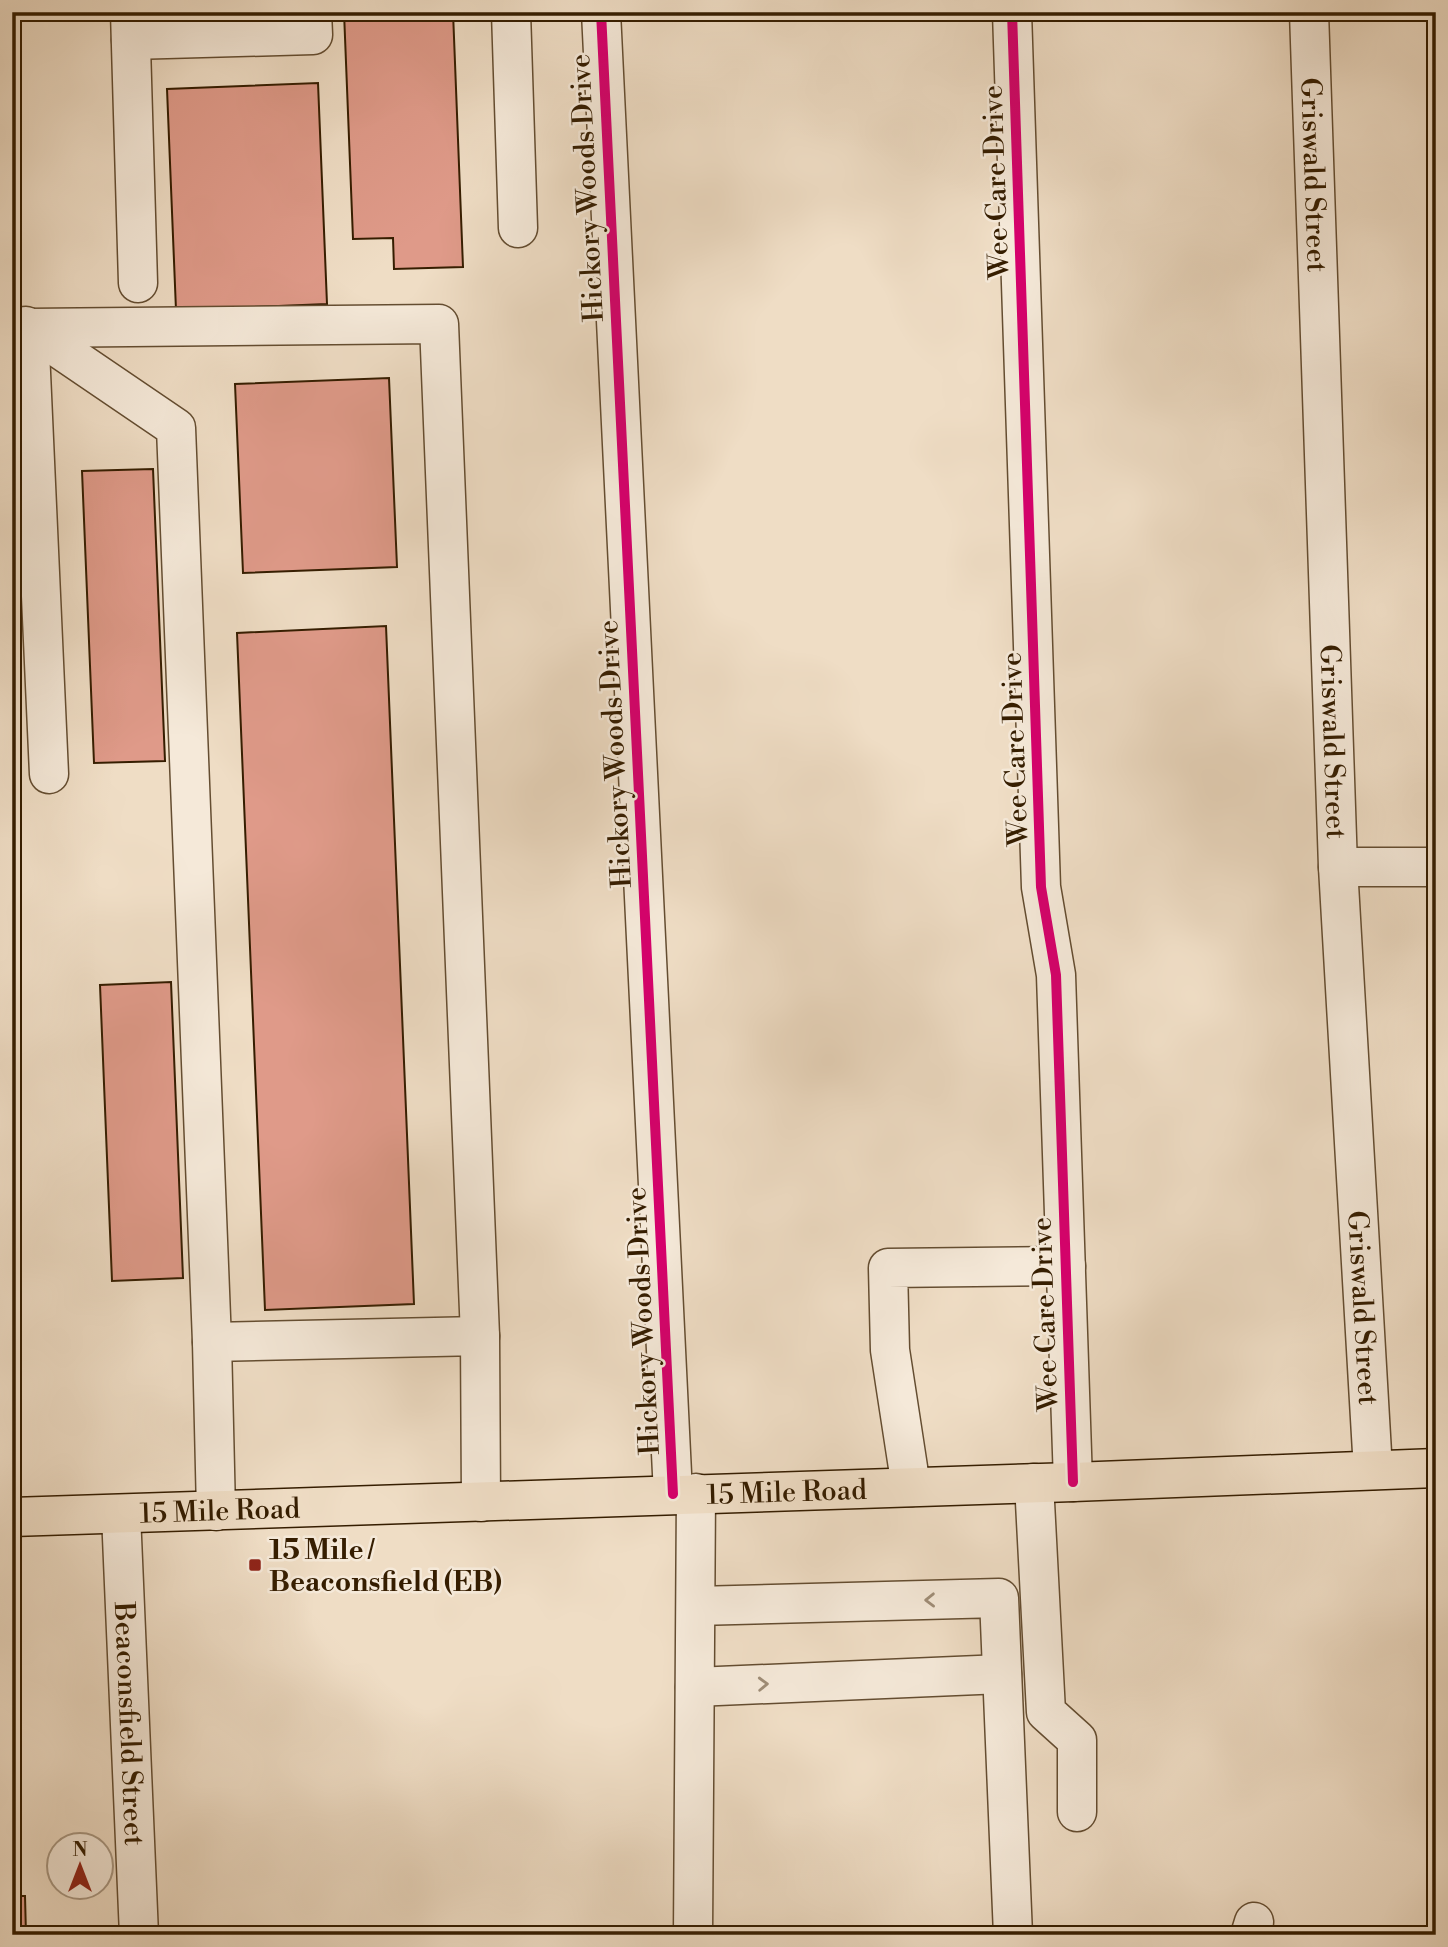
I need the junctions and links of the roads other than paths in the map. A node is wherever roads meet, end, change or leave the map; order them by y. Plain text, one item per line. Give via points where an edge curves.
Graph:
1 (312, 12) edge
2 (511, 12) edge
3 (601, 12) edge
4 (1012, 12) edge
5 (1309, 12) edge
6 (131, 26) edge
7 (518, 228) dead end
8 (138, 283) dead end
9 (21, 323) edge
10 (49, 774) dead end
11 (1338, 867) junction
12 (1436, 867) edge
13 (1066, 1266) junction
14 (480, 1336) junction
15 (212, 1342) junction
16 (1436, 1468) edge
17 (1373, 1470) junction
18 (1073, 1482) junction
19 (1034, 1483) junction
20 (911, 1487) junction
21 (685, 1494) junction
22 (481, 1502) junction
23 (216, 1511) junction
24 (121, 1514) junction
25 (12, 1517) edge
26 (696, 1606) junction
27 (1002, 1674) junction
28 (695, 1687) junction
29 (1077, 1812) dead end
30 (139, 1935) edge
31 (694, 1935) edge
32 (1013, 1935) edge

1 - 6 street via 313,35
2 - 7 street
3 - 21 street, Hickory Woods Drive
4 - 13 street, Wee Care Drive via 1041,887 1056,975
5 - 11 street, Griswald Street
6 - 8 street
9 - 10 street
9 - 14 street via 439,324
9 - 15 street via 176,428
11 - 12 street
11 - 17 street, Griswald Street
13 - 18 street, Wee Care Drive
13 - 20 street via 888,1268 890,1350
14 - 15 street
14 - 22 street
15 - 23 street
16 - 17 main road, 15 Mile Road
17 - 18 main road, 15 Mile Road
18 - 19 main road, 15 Mile Road
19 - 20 main road, 15 Mile Road
19 - 29 street via 1046,1712 1077,1740
20 - 21 main road, 15 Mile Road
21 - 22 main road, 15 Mile Road
21 - 26 street, Hickory Woods Drive
22 - 23 main road, 15 Mile Road
23 - 24 main road, 15 Mile Road
24 - 25 main road, 15 Mile Road
24 - 30 street, Beaconsfield Street
27 -> 26 street via 999,1598
26 - 28 street, Hickory Woods Drive
28 -> 27 street
27 - 32 street
28 - 31 street, Hickory Woods Drive

